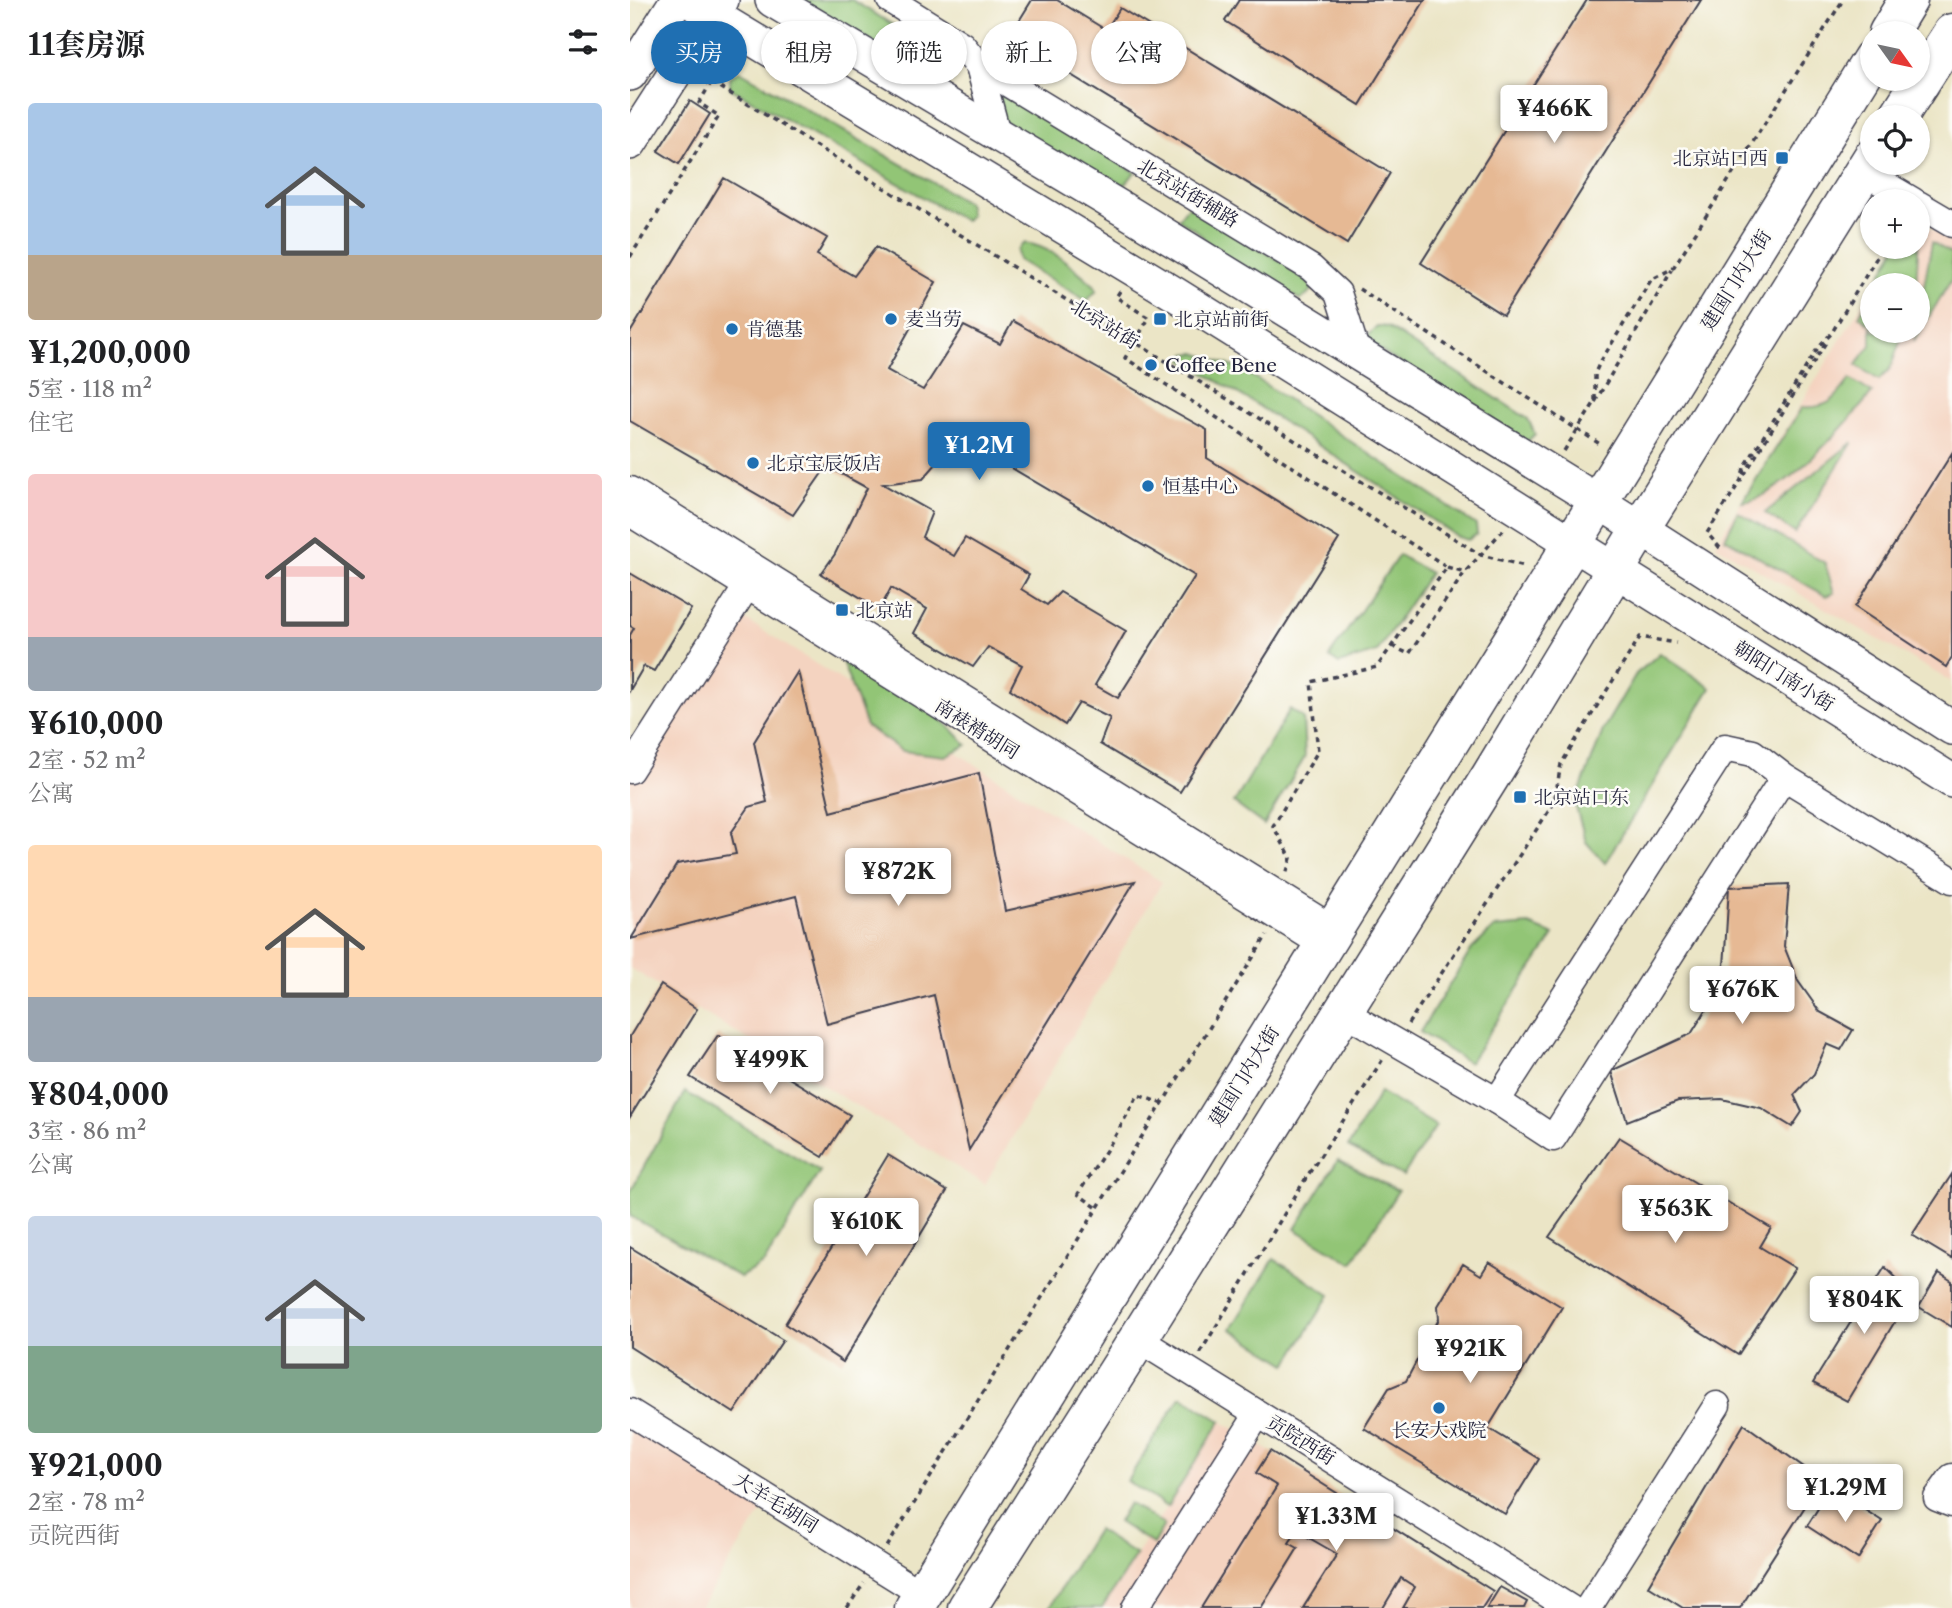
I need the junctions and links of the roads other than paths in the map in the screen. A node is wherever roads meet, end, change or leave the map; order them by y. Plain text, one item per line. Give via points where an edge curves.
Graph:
1 (677, 0) edge
2 (772, 0) edge
3 (890, 0) edge
4 (707, 5) edge
5 (1952, 33) edge
6 (979, 66) junction
7 (630, 74) edge
8 (1860, 79) edge
9 (1906, 105) edge
10 (996, 133) junction
11 (630, 143) edge
12 (1862, 175) edge
13 (1880, 175) edge
14 (1898, 189) edge
15 (1930, 211) edge
16 (1952, 224) edge
17 (1357, 353) junction
18 (630, 489) edge
19 (1599, 502) junction
20 (630, 513) edge
21 (1640, 529) junction
22 (1564, 559) junction
23 (1616, 570) junction
24 (747, 586) junction
25 (1952, 728) edge
26 (630, 770) edge
27 (1784, 777) junction
28 (1952, 782) edge
29 (1952, 880) edge
30 (1330, 938) junction
31 (1342, 1011) junction
32 (1497, 1101) junction
33 (1138, 1339) junction
34 (1717, 1405) dead end
35 (630, 1412) edge
36 (1258, 1414) junction
37 (1952, 1476) edge
38 (1952, 1504) edge
39 (915, 1603) edge
40 (967, 1608) edge
41 (1135, 1608) edge
42 (1570, 1608) edge
43 (1588, 1608) edge

1 - 7 main road
2 - 10 main road
3 - 6 street via 962,45
4 - 11 main road via 686,56
4 - 22 main road via 741,34 1132,268
5 - 9 highway
6 - 10 street
6 - 17 street, 北京站街辅路 via 1311,268 1338,293
8 - 19 highway, 建国门内大街
10 - 17 main road
12 - 21 highway
13 - 14 street
15 - 16 street
17 - 19 main road
18 - 30 street
19 - 21 main road
19 - 22 highway, 建国门内大街
20 - 24 street, 南裱褙胡同
21 - 23 highway
21 - 25 main road
22 - 23 main road, 朝阳门南小街
22 - 30 highway, 建国门内大街
23 - 28 main road, 朝阳门南小街
23 - 31 highway
24 - 26 street
24 - 30 street, 南裱褙胡同
27 - 29 street
27 - 32 street via 1752,753 1725,747
27 - 32 street via 1553,1138
30 - 39 highway, 建国门内大街
31 - 32 street
31 - 33 highway
33 - 36 street, 贡院西街
33 - 40 highway
34 - 43 street
35 - 39 street, 大羊毛胡同
36 - 41 street
36 - 42 street, 贡院西街
37 - 38 street via 1937,1498

